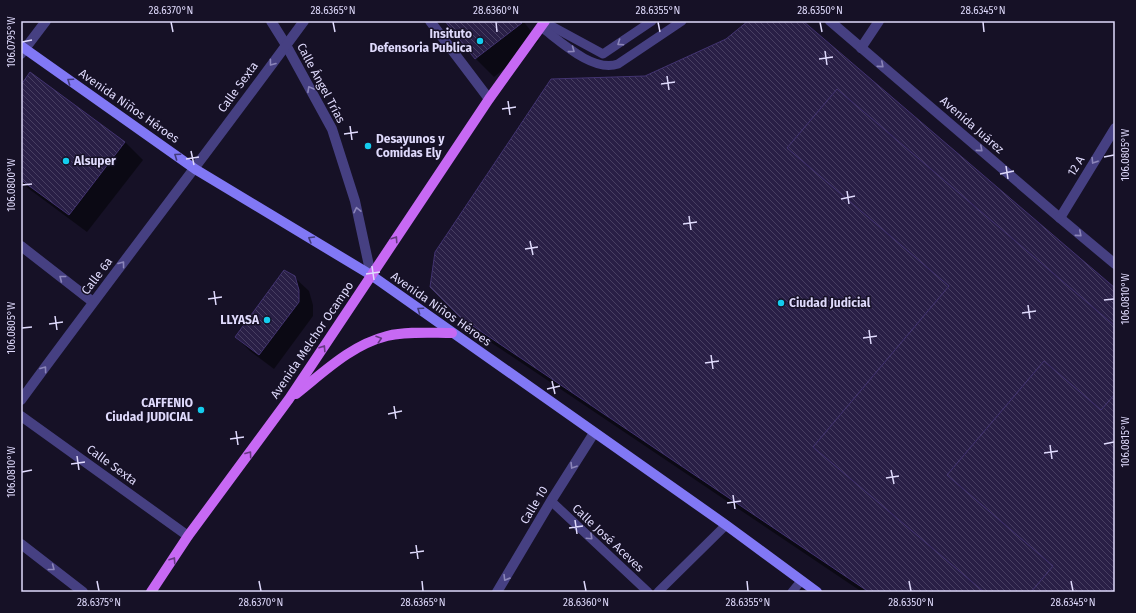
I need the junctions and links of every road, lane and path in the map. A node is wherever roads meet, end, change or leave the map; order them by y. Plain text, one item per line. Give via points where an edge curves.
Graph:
1 (46, 21) edge
2 (271, 21) edge
3 (304, 21) edge
4 (430, 21) edge
5 (652, 21) edge
6 (682, 21) edge
7 (830, 21) edge
8 (879, 21) edge
9 (544, 22) edge
10 (286, 45) junction
11 (861, 48) junction
12 (22, 49) edge
13 (489, 99) junction
14 (1115, 128) edge
15 (195, 169) junction
16 (1060, 218) junction
17 (21, 246) edge
18 (1115, 264) edge
19 (371, 275) junction
20 (93, 302) junction
21 (452, 332) junction
22 (289, 399) junction
23 (21, 400) edge
24 (21, 416) edge
25 (594, 433) junction
26 (551, 501) junction
27 (726, 526) junction
28 (188, 536) junction
29 (21, 544) edge
30 (800, 581) junction
31 (83, 592) edge
32 (151, 592) edge
33 (497, 592) edge
34 (648, 592) edge
35 (658, 592) edge
36 (792, 592) edge
37 (817, 592) edge

1 - 12 street
2 - 10 street, Calle Ángel Trías
3 - 10 street, Calle Sexta
4 - 13 street
5 -> 9 lane via 603,54
9 -> 6 lane via 580,56 605,66 618,64
7 - 11 street, Avenida Juárez
8 - 11 street
9 - 13 main road, Avenida Melchor Ocampo
10 -> 15 street, Calle Sexta
19 -> 10 street, Calle Ángel Trías via 355,201 332,129
11 -> 16 street, Avenida Juárez
15 -> 12 main road, Avenida Niños Héroes
19 -> 13 main road, Avenida Melchor Ocampo
14 -> 16 street, 12 A
19 -> 15 main road, Avenida Niños Héroes
20 -> 15 street, Calle 6a
16 -> 18 street, Avenida Juárez
20 -> 17 street
21 -> 19 main road, Avenida Niños Héroes
22 -> 19 main road, Avenida Melchor Ocampo
23 -> 20 street, Calle 6a
22 -> 21 main road via 348,353 368,342 388,336
21 - 25 main road, Avenida Niños Héroes
28 -> 22 main road, Avenida Melchor Ocampo
24 - 28 street, Calle Sexta
25 -> 26 street, Calle 10
25 - 27 main road, Avenida Niños Héroes
26 -> 33 street, Calle 10
26 -> 34 lane, Calle José Aceves
27 - 30 main road, Avenida Niños Héroes
27 - 35 lane
32 -> 28 main road, Avenida Melchor Ocampo
29 -> 31 street
30 - 36 lane
30 - 37 main road, Avenida Niños Héroes

